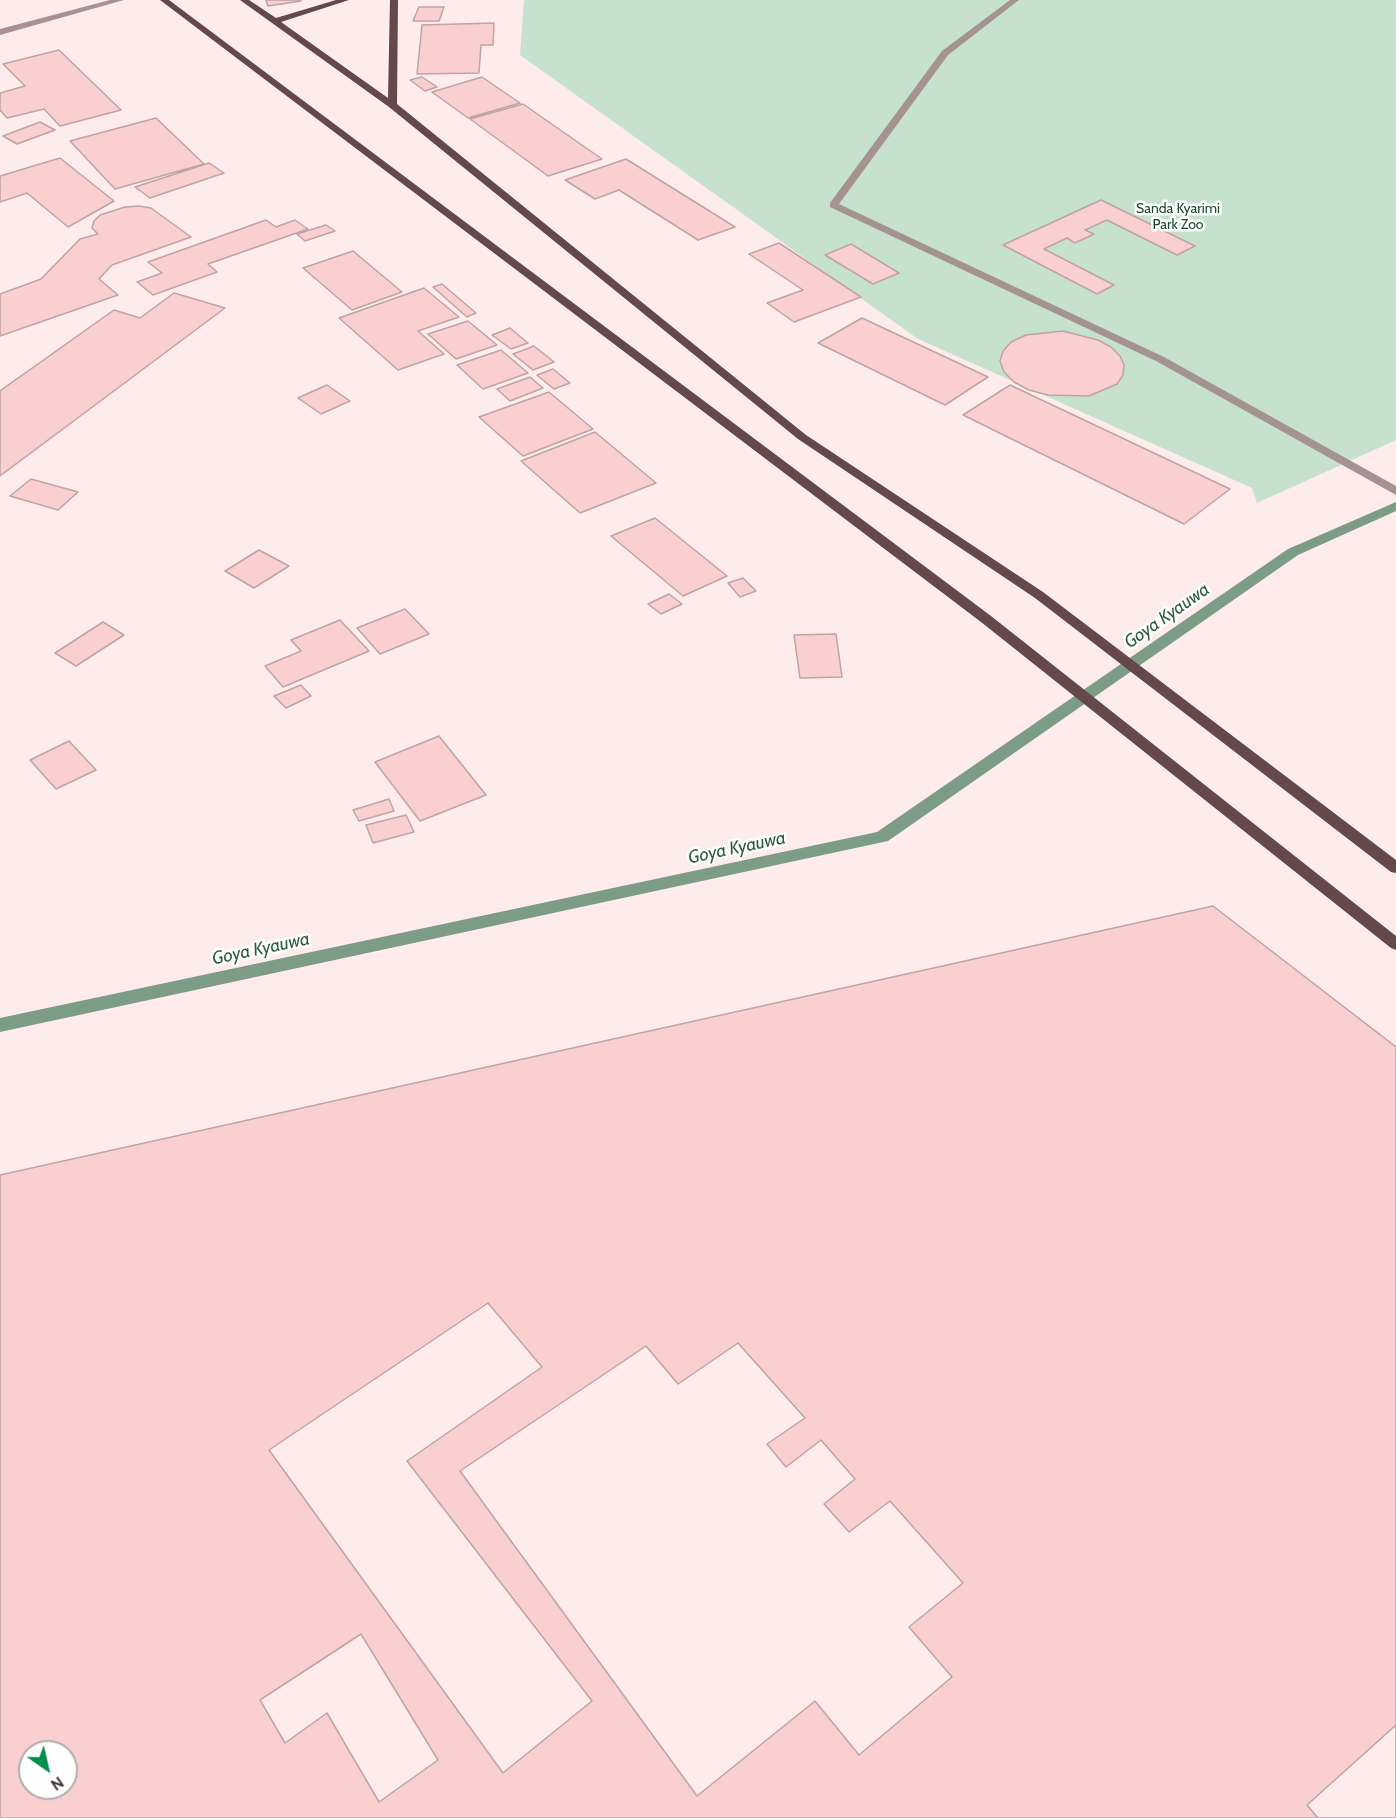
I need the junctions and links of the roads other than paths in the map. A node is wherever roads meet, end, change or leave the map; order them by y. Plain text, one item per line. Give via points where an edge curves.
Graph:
1 (120, 0) edge
2 (164, 0) edge
3 (244, 0) edge
4 (345, 0) edge
5 (394, 0) edge
6 (1015, 0) edge
7 (276, 21) junction
8 (0, 32) edge
9 (392, 105) junction
10 (1396, 490) edge
11 (1396, 868) edge
12 (1396, 944) edge

1 - 8 street
2 - 12 main road via 986,619
3 - 7 main road
4 - 7 main road
5 - 9 main road
6 - 10 street via 945,53 833,205 1160,359
7 - 9 main road
9 - 11 main road via 802,437 1039,595

